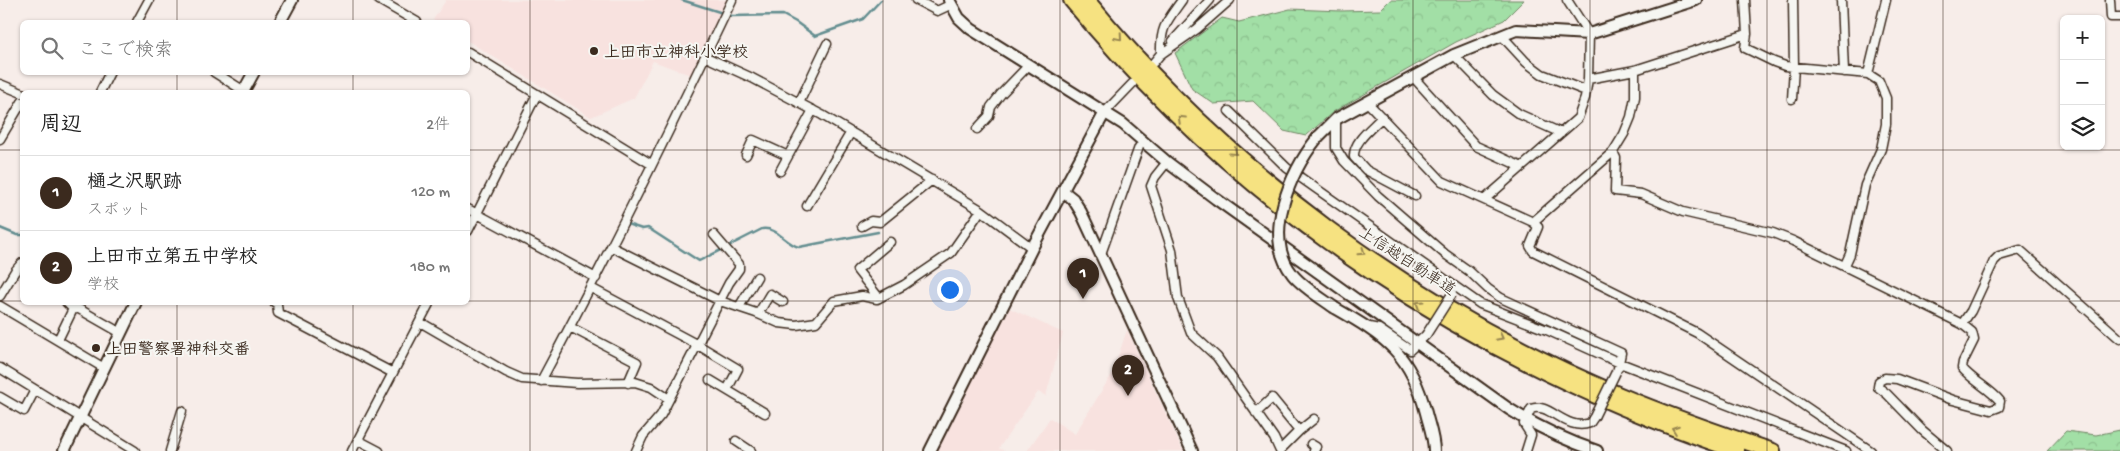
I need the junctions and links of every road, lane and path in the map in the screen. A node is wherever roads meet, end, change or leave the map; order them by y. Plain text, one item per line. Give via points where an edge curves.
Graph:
1 (149, 0) edge
2 (292, 0) edge
3 (379, 0) edge
4 (732, 0) edge
5 (916, 0) edge
6 (1071, 0) edge
7 (1087, 0) edge
8 (1182, 0) edge
9 (1210, 0) edge
10 (1230, 0) edge
11 (1567, 0) edge
12 (1696, 0) edge
13 (1746, 0) edge
14 (1793, 0) edge
15 (1841, 0) edge
16 (1886, 0) edge
17 (2110, 0) edge
18 (950, 3) edge
19 (2120, 17) edge
20 (138, 20) edge
21 (281, 20) edge
22 (414, 20) edge
23 (1589, 34) junction
24 (1747, 34) junction
25 (1502, 36) junction
26 (827, 44) dead end
27 (470, 53) edge
28 (1161, 54) junction
29 (1454, 55) junction
30 (706, 58) junction
31 (1154, 62) dead end
32 (1028, 66) junction
33 (1794, 67) junction
34 (1635, 70) junction
35 (1844, 72) junction
36 (1868, 74) junction
37 (108, 75) edge
38 (218, 75) edge
39 (252, 75) edge
40 (1414, 78) junction
41 (1588, 78) junction
42 (0, 84) edge
43 (1132, 84) dead end
44 (101, 90) edge
45 (240, 90) edge
46 (244, 90) edge
47 (1586, 91) junction
48 (20, 93) edge
49 (536, 96) junction
50 (1792, 99) dead end
51 (799, 103) junction
52 (1368, 103) junction
53 (20, 105) edge
54 (813, 110) junction
55 (1229, 111) dead end
56 (1105, 112) junction
57 (1382, 117) junction
58 (1336, 119) junction
59 (976, 129) dead end
60 (851, 132) junction
61 (1561, 133) junction
62 (0, 139) edge
63 (1139, 148) dead end
64 (1613, 152) junction
65 (746, 155) dead end
66 (788, 156) junction
67 (1167, 162) junction
68 (651, 164) junction
69 (1522, 167) junction
70 (780, 172) dead end
71 (932, 180) junction
72 (1063, 191) junction
73 (1414, 196) dead end
74 (1484, 200) junction
75 (807, 206) dead end
76 (470, 210) edge
77 (981, 210) junction
78 (476, 214) junction
79 (1533, 222) junction
80 (862, 226) dead end
81 (470, 227) edge
82 (714, 235) dead end
83 (890, 242) dead end
84 (612, 246) junction
85 (1032, 248) junction
86 (1101, 254) junction
87 (20, 265) edge
88 (1845, 265) junction
89 (596, 278) junction
90 (757, 278) dead end
91 (591, 288) junction
92 (1454, 291) junction
93 (0, 296) edge
94 (879, 298) junction
95 (720, 301) junction
96 (783, 302) dead end
97 (69, 305) edge
98 (135, 305) edge
99 (277, 305) edge
100 (428, 305) edge
101 (0, 306) edge
102 (739, 307) junction
103 (73, 309) junction
104 (758, 314) junction
105 (420, 322) junction
106 (1962, 324) junction
107 (570, 326) junction
108 (1367, 326) junction
109 (121, 333) junction
110 (2120, 338) edge
111 (58, 340) junction
112 (698, 345) junction
113 (1418, 345) junction
114 (1620, 364) junction
115 (0, 368) edge
116 (104, 368) junction
117 (393, 373) junction
118 (710, 380) dead end
119 (541, 381) junction
120 (628, 382) junction
121 (36, 390) junction
122 (727, 390) junction
123 (0, 397) edge
124 (669, 399) junction
125 (182, 411) dead end
126 (765, 413) dead end
127 (1256, 413) junction
128 (80, 417) junction
129 (1314, 419) dead end
130 (1525, 419) junction
131 (1299, 431) junction
132 (358, 440) junction
133 (736, 441) dead end
134 (1280, 450) edge
135 (64, 451) edge
136 (135, 451) edge
137 (170, 451) edge
138 (352, 451) edge
139 (379, 451) edge
140 (636, 451) edge
141 (751, 451) edge
142 (930, 451) edge
143 (1192, 451) edge
144 (1434, 451) edge
145 (1526, 451) edge
146 (1597, 451) edge
147 (1737, 451) edge
148 (1773, 451) edge
149 (1846, 451) edge
150 (1871, 451) edge
151 (1946, 451) edge

1 - 20 street
2 - 21 street
3 - 22 street
4 - 30 street
5 - 18 street via 937,11
147 -> 6 highway, 上信越自動車道 via 1615,405 1524,363 1437,315 1357,263 1277,204 1198,135 1125,62
7 -> 148 highway, 上信越自動車道 via 1167,88 1246,162 1324,224 1403,280 1488,330 1584,378 1671,415
8 - 28 street via 1163,27
9 - 28 street
10 - 28 street
11 - 23 street
12 - 23 street
13 - 24 street
14 - 33 street
15 - 35 street
16 - 36 street
17 - 19 street via 2111,17
18 - 32 street via 971,29
23 - 25 street via 1516,30
23 - 41 street
24 - 33 street via 1745,48 1774,62
24 - 34 street
25 - 29 street
25 - 47 street via 1542,74
26 - 51 street
27 - 49 street
28 - 31 street
29 - 40 street
29 - 61 street via 1492,95 1519,114
30 - 51 street
30 - 68 street
32 - 56 street
32 - 59 street
33 - 35 street
33 - 50 street
34 - 41 street
34 - 64 street via 1631,117
35 - 36 street
36 - 88 street via 1879,81 1886,98 1886,124 1881,149 1865,185
37 - 44 street
38 - 45 street
39 - 46 street
40 - 52 street
40 - 69 street via 1476,146
41 - 47 street
42 - 48 street
43 - 56 street
47 - 61 street via 1578,118
49 - 68 street
49 - 78 street
51 - 54 street
52 - 57 street
52 - 58 street
53 - 62 street
54 - 60 street
54 - 66 street
55 - 92 street via 1287,168
56 - 67 street
56 - 72 street
57 - 73 street via 1363,137 1354,150 1354,157 1366,170
57 - 74 street via 1442,181
58 - 108 street, bridge via 1318,137 1300,164 1281,212 1279,250 1294,275 1310,290
58 - 114 street via 1336,148 1344,161 1378,196 1445,254 1501,298 1621,353
60 - 71 street
60 - 75 street
61 - 69 street
63 - 86 street
64 - 79 street
64 - 88 street via 1616,158 1615,191 1641,194 1683,212 1773,233
65 - 66 street via 753,140
66 - 70 street
67 - 113 street
67 - 127 street via 1151,186 1172,250 1178,298 1191,333 1217,357
68 - 84 street
69 - 74 street
71 - 77 street
71 - 80 street via 880,222 871,221
72 - 85 street
72 - 86 street via 1081,212
74 - 79 street
76 - 78 street
77 - 85 street
77 - 94 street via 951,252 904,285
78 - 81 street
78 - 89 street
79 - 150 street via 1538,227 1530,246 1533,252 1697,333
82 - 95 street via 739,264 739,270
83 - 94 street via 857,270
84 - 89 street
84 - 95 street
85 - 142 street
86 - 143 street
87 - 93 street
88 - 106 street
89 - 91 street
90 - 102 street
91 - 107 street
91 - 112 street
92 - 113 street, bridge
92 - 114 street
94 - 104 street via 862,296 834,302 816,322 796,325 779,323
95 - 102 street
95 - 112 street
96 - 104 street via 770,294
97 - 103 street
98 - 109 street
99 - 117 street via 278,313
100 - 105 street
101 - 111 street
102 - 104 street
103 - 109 street via 79,308
103 - 111 street
105 - 117 street
105 - 119 street via 506,372 522,379
106 - 110 street via 1994,261 1999,256 2020,250
106 - 151 street via 1972,332 1974,340 1962,368 1992,392 2000,401 1999,407 1991,410 1953,400 1897,379 1885,378 1879,381 1878,387
107 - 119 street
107 - 120 street via 637,362
108 - 113 street via 1410,350
108 - 144 street via 1394,348 1409,366 1420,391
109 - 116 street
111 - 116 street
112 - 122 street via 738,369
112 - 124 street
113 - 130 street
114 - 130 street, bridge via 1590,423 1576,426 1536,407
114 - 149 street
115 - 121 street
116 - 128 street
117 - 132 street
118 - 122 street
119 - 120 street
120 - 124 street via 644,385
121 - 123 street via 24,411
121 - 128 street
122 - 126 street
124 - 140 street
125 - 137 street
127 - 131 street via 1272,398
127 - 134 street
128 - 135 street
128 - 136 street
129 - 131 street
130 - 145 street via 1524,424 1531,435
130 - 146 street
131 - 134 street
132 - 138 street
132 - 139 street
133 - 141 street

